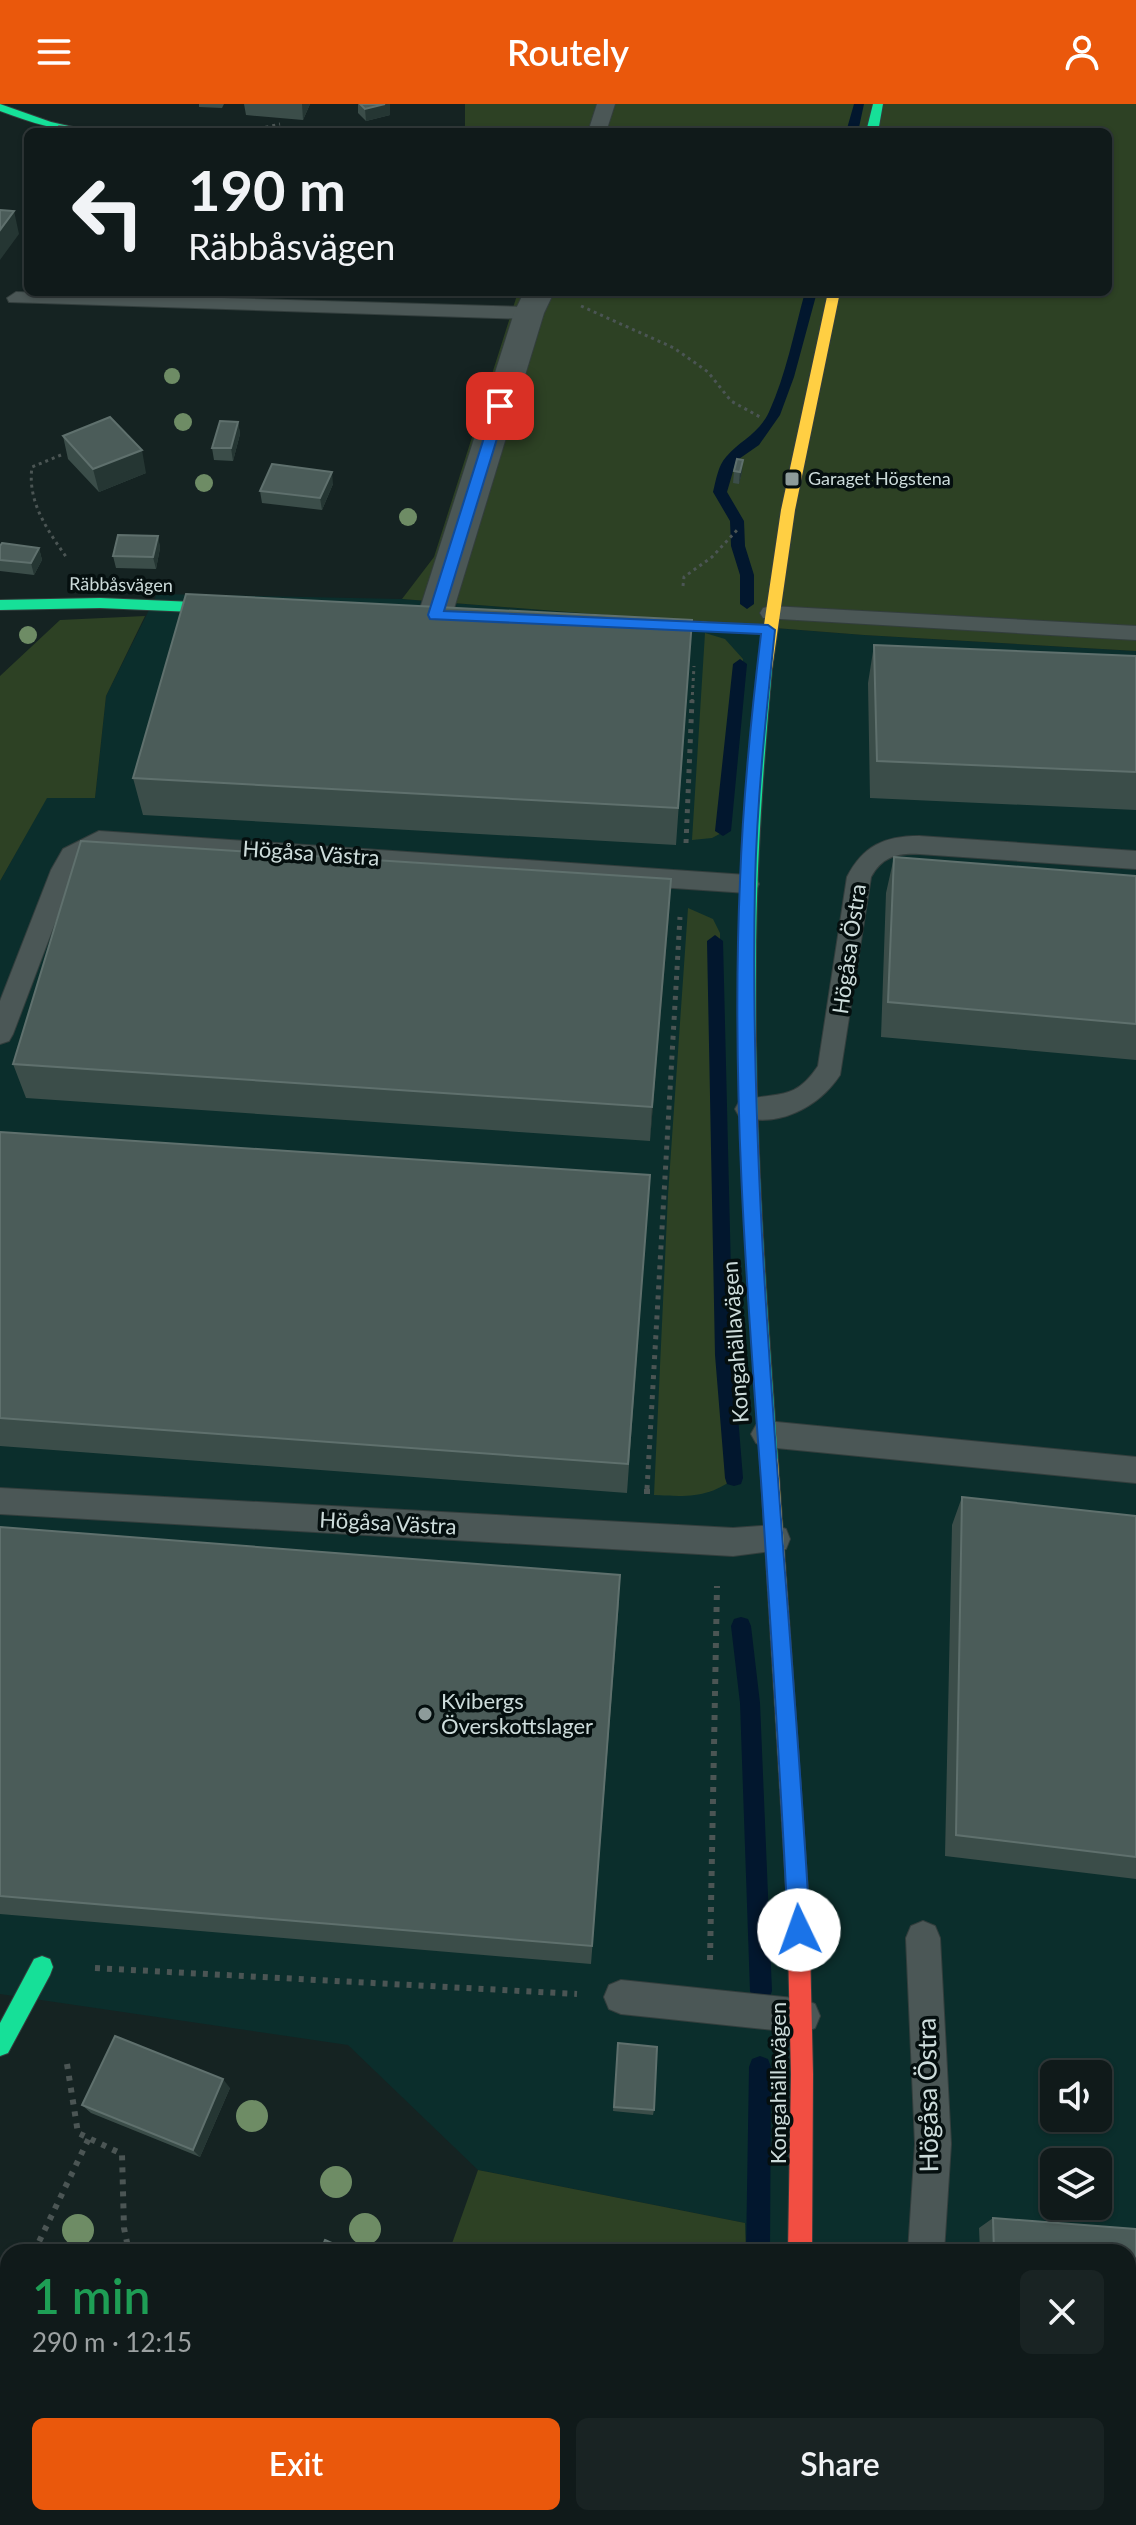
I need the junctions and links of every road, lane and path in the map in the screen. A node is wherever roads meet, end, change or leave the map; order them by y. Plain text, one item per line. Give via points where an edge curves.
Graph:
1 (606, 104) edge
2 (878, 104) edge
3 (0, 107) edge
4 (280, 124) dead end
5 (66, 128) edge
6 (262, 128) edge
7 (598, 128) edge
8 (873, 128) edge
9 (833, 296) edge
10 (16, 298) dead end
11 (571, 302) dead end
12 (534, 303) edge
13 (761, 418) dead end
14 (61, 455) dead end
15 (742, 526) dead end
16 (67, 558) dead end
17 (0, 605) edge
18 (264, 610) edge
19 (432, 616) edge
20 (770, 622) junction
21 (618, 623) edge
22 (694, 626) junction
23 (1136, 633) edge
24 (1136, 860) edge
25 (684, 877) junction
26 (747, 884) junction
27 (0, 1034) edge
28 (748, 1109) junction
29 (766, 1434) junction
30 (1136, 1470) edge
31 (0, 1501) edge
32 (645, 1535) junction
33 (775, 1539) junction
34 (713, 1540) junction
35 (923, 1938) dead end
36 (42, 1967) joint
37 (621, 1997) joint
38 (709, 2005) junction
39 (803, 2016) junction
40 (0, 2045) edge
41 (67, 2064) dead end
42 (89, 2138) junction
43 (38, 2244) edge
44 (128, 2244) edge
45 (800, 2244) edge
46 (927, 2244) edge

1 - 7 lane
2 - 8 street
3 - 5 street
4 - 6 path
9 - 20 street, Kongahällavägen via 792,479
10 - 12 lane
11 - 13 path via 674,348 708,372 731,401
12 - 19 street
14 - 16 path via 32,467 31,483
15 - 22 path via 684,577 682,595
17 - 18 street, Räbbåsvägen
20 - 22 street
20 - 23 lane
20 - 26 street, Kongahällavägen
21 - 22 street
22 - 25 path
24 - 28 lane, Högåsa Östra via 919,845 888,847 874,854 859,877 831,1068 820,1087 795,1105
25 - 26 lane, Högåsa Västra
25 - 27 lane, Högåsa Västra via 99,840 71,855 63,870
25 - 32 path
26 - 28 street, Kongahällavägen
28 - 29 street, Kongahällavägen
29 - 30 lane
29 - 33 street, Kongahällavägen
31 - 32 lane, Högåsa Västra
32 - 34 lane, Högåsa Västra
33 - 34 lane, Högåsa Västra
33 - 39 street, Kongahällavägen
34 - 38 path via 718,1610
35 - 46 lane, Högåsa Östra via 933,2144
36 - 37 path
36 - 40 street
37 - 38 lane
38 - 39 lane
39 - 45 street, Kongahällavägen
41 - 42 path via 78,2133
42 - 43 path
42 - 44 path via 122,2154

